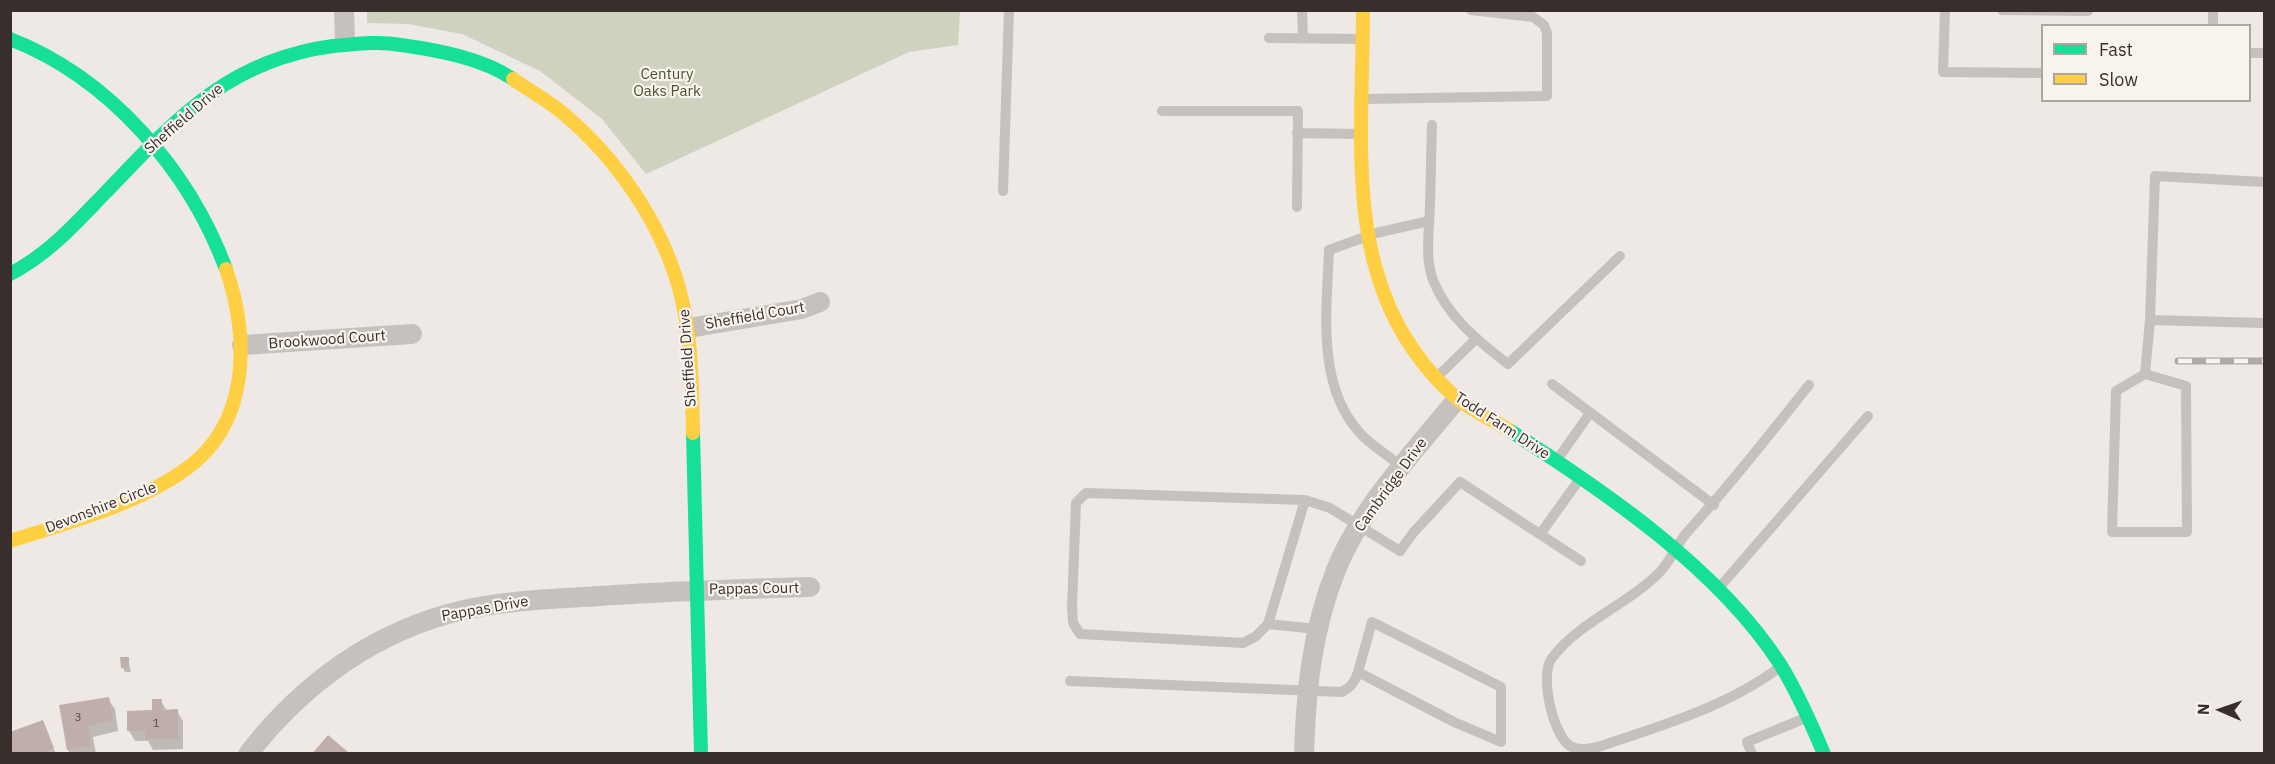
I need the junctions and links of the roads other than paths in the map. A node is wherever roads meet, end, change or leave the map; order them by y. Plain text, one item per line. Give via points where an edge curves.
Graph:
1 (344, 10) edge
2 (1009, 10) edge
3 (1302, 10) edge
4 (1364, 10) edge
5 (1471, 10) edge
6 (1945, 10) edge
7 (2002, 10) edge
8 (2088, 11) edge
9 (1269, 38) dead end
10 (1303, 38) junction
11 (10, 39) edge
12 (1363, 39) junction
13 (345, 41) junction
14 (2041, 73) edge
15 (1363, 99) junction
16 (1162, 111) dead end
17 (1432, 124) dead end
18 (1298, 133) junction
19 (1362, 134) junction
20 (151, 146) junction
21 (2265, 182) edge
22 (1003, 191) dead end
23 (1297, 207) dead end
24 (1429, 221) junction
25 (1366, 237) junction
26 (1620, 256) dead end
27 (10, 274) edge
28 (820, 302) dead end
29 (2150, 321) junction
30 (2265, 323) edge
31 (689, 328) junction
32 (412, 334) dead end
33 (1476, 339) junction
34 (242, 345) junction
35 (2145, 374) junction
36 (1437, 377) junction
37 (1552, 384) dead end
38 (1809, 385) dead end
39 (1457, 399) junction
40 (1590, 413) junction
41 (1868, 416) dead end
42 (1556, 462) junction
43 (1402, 466) junction
44 (1580, 479) junction
45 (1305, 500) junction
46 (1714, 505) junction
47 (1359, 527) junction
48 (1541, 533) junction
49 (10, 541) edge
50 (1674, 550) junction
51 (1581, 561) dead end
52 (810, 587) dead end
53 (1718, 589) junction
54 (697, 590) junction
55 (1268, 624) junction
56 (1317, 629) junction
57 (1781, 666) junction
58 (1358, 672) junction
59 (1070, 681) dead end
60 (1306, 689) junction
61 (1808, 717) junction
62 (248, 753) edge
63 (700, 753) edge
64 (1304, 753) edge
65 (1752, 753) edge
66 (1824, 753) edge

1 - 13 street
2 - 22 lane
3 - 10 lane
4 - 12 street, Todd Farm Drive
5 - 15 lane via 1533,17 1544,25 1546,96
6 - 14 lane via 1943,72
7 - 8 lane
9 - 10 lane
10 - 12 lane
11 - 20 street, Devonshire Circle via 67,66 102,95
12 - 15 street, Todd Farm Drive
13 - 20 street, Sheffield Drive via 286,55 247,70 203,98
13 - 31 street, Sheffield Drive via 396,42 468,57 514,78 551,103 602,148 642,202 674,269
15 - 19 street, Todd Farm Drive
16 - 18 lane via 1298,111
17 - 24 lane
18 - 19 lane
18 - 23 lane
19 - 25 street, Todd Farm Drive
20 - 27 street, Sheffield Drive via 77,223 39,256
20 - 34 street, Devonshire Circle via 197,206 209,230 231,290
21 - 29 lane via 2155,176
24 - 25 lane
24 - 33 lane via 1432,278 1447,305
25 - 36 street, Todd Farm Drive via 1391,312
25 - 43 lane via 1329,250 1329,362 1346,416 1360,434
26 - 33 lane via 1508,364
28 - 31 street, Sheffield Court via 802,309
29 - 30 lane
29 - 35 lane
31 - 54 street, Sheffield Drive
32 - 34 street, Brookwood Court
33 - 36 lane
34 - 49 street, Devonshire Circle via 232,407 202,455 153,490
35 - 35 lane via 2116,390 2112,532 2187,532 2186,386
36 - 39 street, Todd Farm Drive
37 - 40 lane
38 - 46 lane
39 - 42 street, Todd Farm Drive
39 - 43 street, Cambridge Drive
40 - 42 lane
40 - 46 lane
41 - 53 lane
42 - 44 street, Todd Farm Drive
43 - 47 street, Cambridge Drive
44 - 48 lane
44 - 50 street, Todd Farm Drive
45 - 47 lane via 1330,508
45 - 55 lane
45 - 55 lane via 1086,493 1076,503 1072,608 1073,623 1080,634 1244,643
46 - 50 lane
47 - 48 lane via 1400,551 1460,482
47 - 56 street, Cambridge Drive via 1336,568
48 - 51 lane
50 - 53 street, Todd Farm Drive
50 - 57 lane via 1651,580 1583,629 1551,658 1545,683 1563,739 1571,747 1582,749 1607,744 1720,702
52 - 54 street, Pappas Court
53 - 57 street, Todd Farm Drive
54 - 62 street, Pappas Drive via 536,600 437,617 389,636 340,664 290,706
54 - 63 street, Sheffield Drive
55 - 56 lane
56 - 60 street, Cambridge Drive
57 - 61 street, Todd Farm Drive
58 - 58 lane via 1372,622 1501,687 1501,742
58 - 60 lane via 1350,688 1342,692
59 - 60 lane
60 - 64 street, Cambridge Drive
61 - 65 lane via 1747,742
61 - 66 street, Todd Farm Drive

